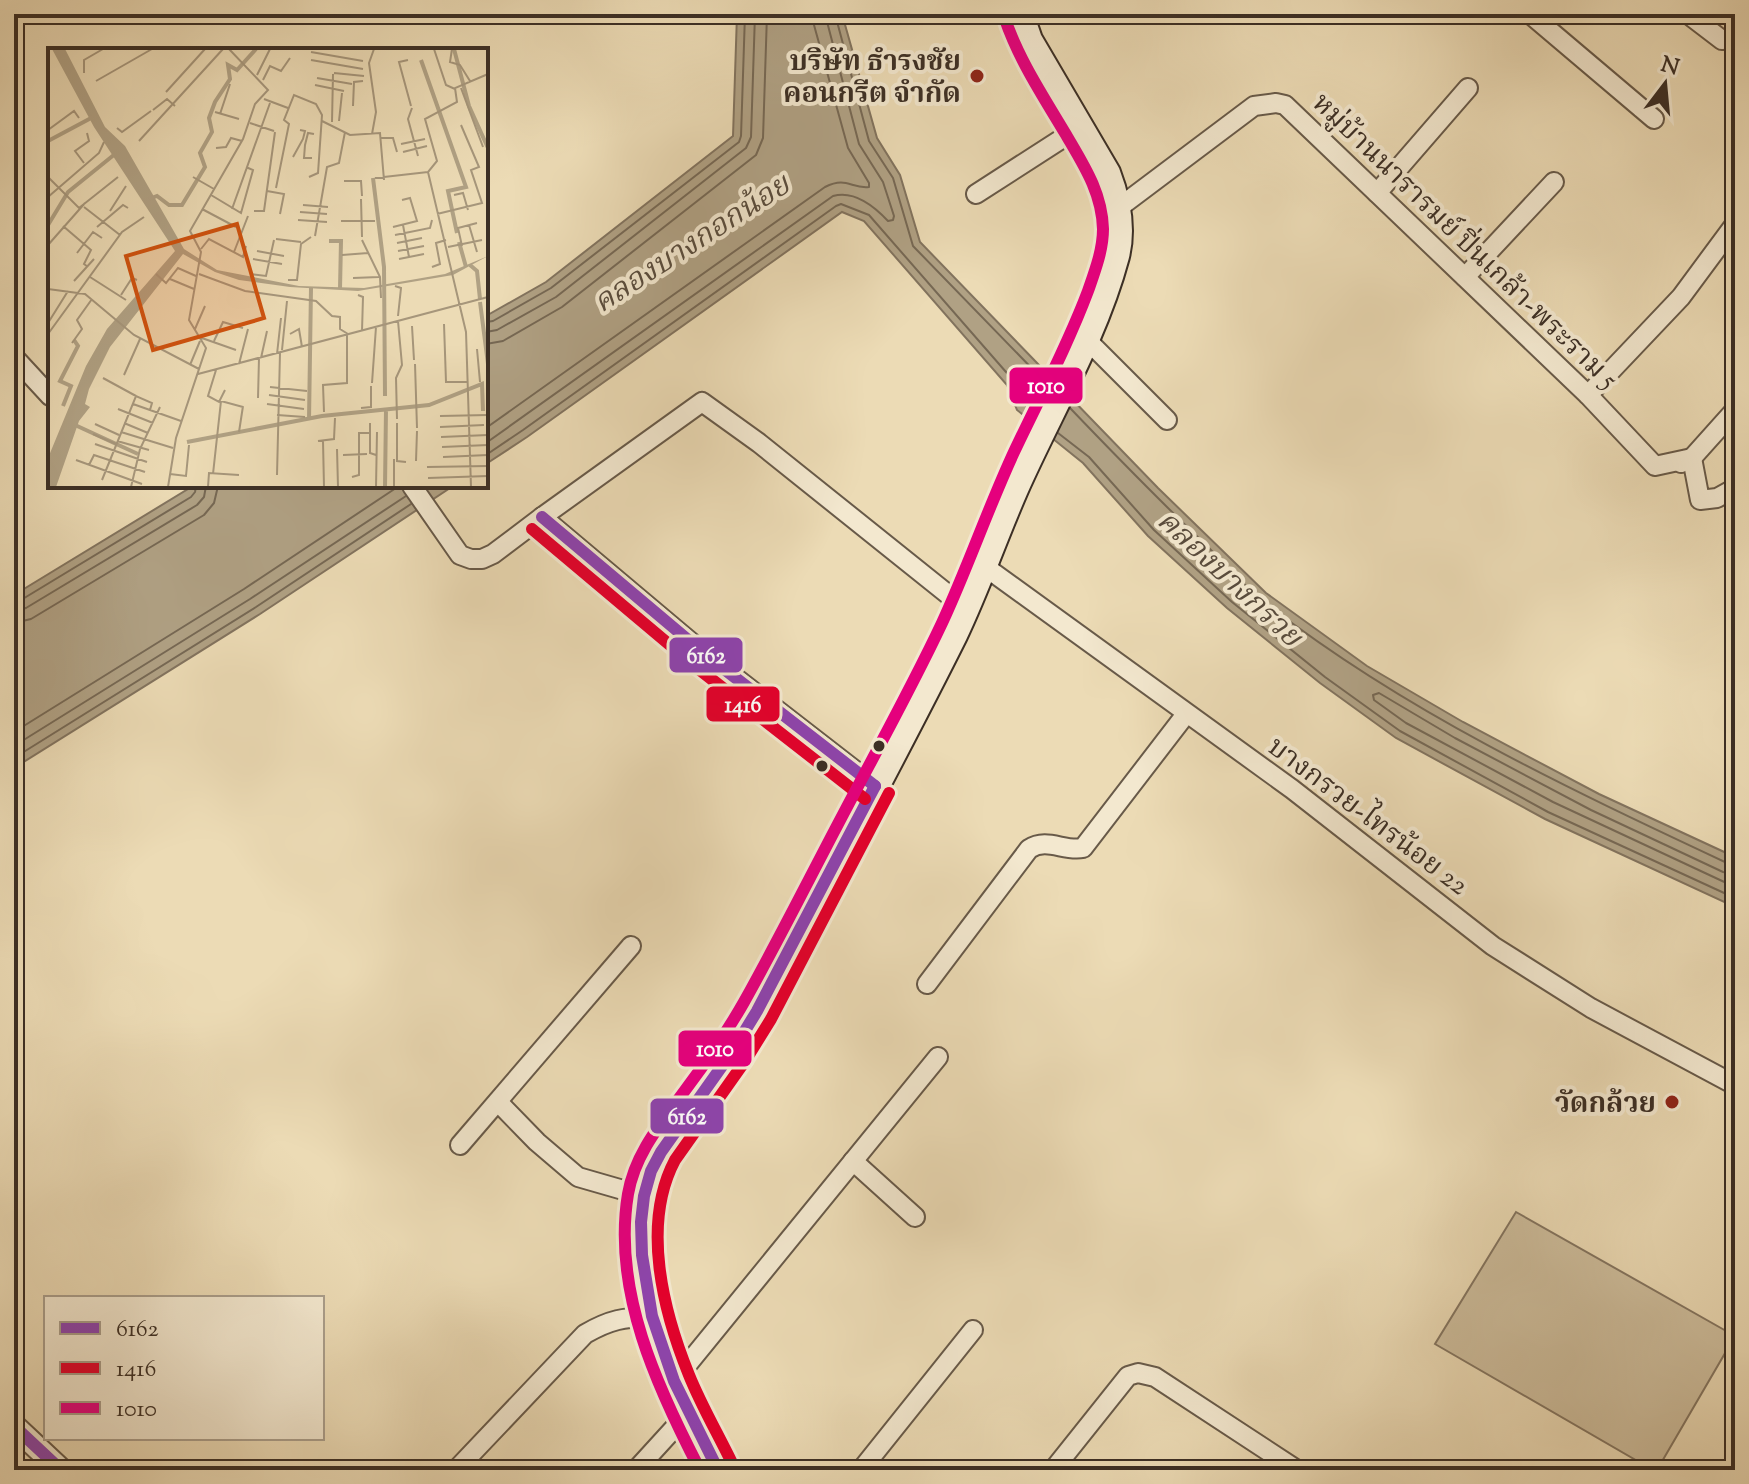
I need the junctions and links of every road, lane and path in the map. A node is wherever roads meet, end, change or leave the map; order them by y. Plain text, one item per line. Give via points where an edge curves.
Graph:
1 (1020, 14) edge
2 (1530, 14) edge
3 (1688, 14) edge
4 (1722, 40) dead end
5 (1468, 88) dead end
6 (1654, 119) dead end
7 (1080, 127) junction
8 (1554, 182) dead end
9 (1377, 193) junction
10 (976, 194) dead end
11 (1117, 209) junction
12 (1735, 224) edge
13 (1465, 277) junction
14 (1083, 347) junction
15 (14, 357) edge
16 (48, 394) edge
17 (1588, 395) junction
18 (1735, 410) edge
19 (1167, 420) dead end
20 (1692, 458) junction
21 (413, 488) edge
22 (1735, 488) edge
23 (542, 517) junction
24 (984, 566) junction
25 (965, 608) junction
26 (1186, 714) junction
27 (875, 786) junction
28 (631, 946) dead end
29 (927, 984) dead end
30 (938, 1057) dead end
31 (1735, 1085) edge
32 (498, 1102) junction
33 (460, 1145) dead end
34 (853, 1161) junction
35 (644, 1196) junction
36 (915, 1217) dead end
37 (652, 1316) junction
38 (973, 1330) dead end
39 (674, 1381) junction
40 (688, 1413) junction
41 (14, 1426) edge
42 (61, 1470) edge
43 (456, 1470) edge
44 (636, 1470) edge
45 (718, 1470) edge
46 (861, 1470) edge
47 (1053, 1470) edge
48 (1297, 1470) edge

1 - 7 main road via 1029,40
2 - 6 street
3 - 4 street
5 - 9 street
7 - 10 street
7 - 11 main road via 1107,173
8 - 13 street
9 - 11 street, หมู่บ้านนารารมย์ ปิ่นเกล้า-พระราม 5 via 1292,111 1276,103 1254,106
9 - 13 street, หมู่บ้านนารารมย์ ปิ่นเกล้า-พระราม 5
11 - 14 main road via 1116,254
12 - 17 street via 1681,297
13 - 17 street, หมู่บ้านนารารมย์ ปิ่นเกล้า-พระราม 5
14 - 19 street
14 - 24 main road
15 - 16 street
17 - 20 street, หมู่บ้านนารารมย์ ปิ่นเกล้า-พระราม 5 via 1655,466
18 - 20 street
20 - 22 street via 1700,500
21 - 23 street via 460,555 471,559 493,554
23 - 25 street via 702,402
23 - 27 street via 706,655
24 - 25 main road
24 - 26 street, บางกรวย-ไทรน้อย 22
25 - 27 main road
26 - 29 street via 1083,848 1047,843 1029,849
26 - 31 street, บางกรวย-ไทรน้อย 22 via 1292,789 1493,946 1591,1008
27 - 35 main road via 757,1011 661,1152
28 - 32 street
30 - 34 street
32 - 33 street
32 - 35 street via 578,1177
34 - 36 street
34 - 39 street
35 - 37 main road via 642,1255
37 - 39 main road
37 - 43 street via 606,1322 585,1334
38 - 46 street
39 - 40 main road
40 - 44 street
40 - 45 main road
41 - 42 street
47 - 48 street via 1128,1376 1138,1373 1155,1377

